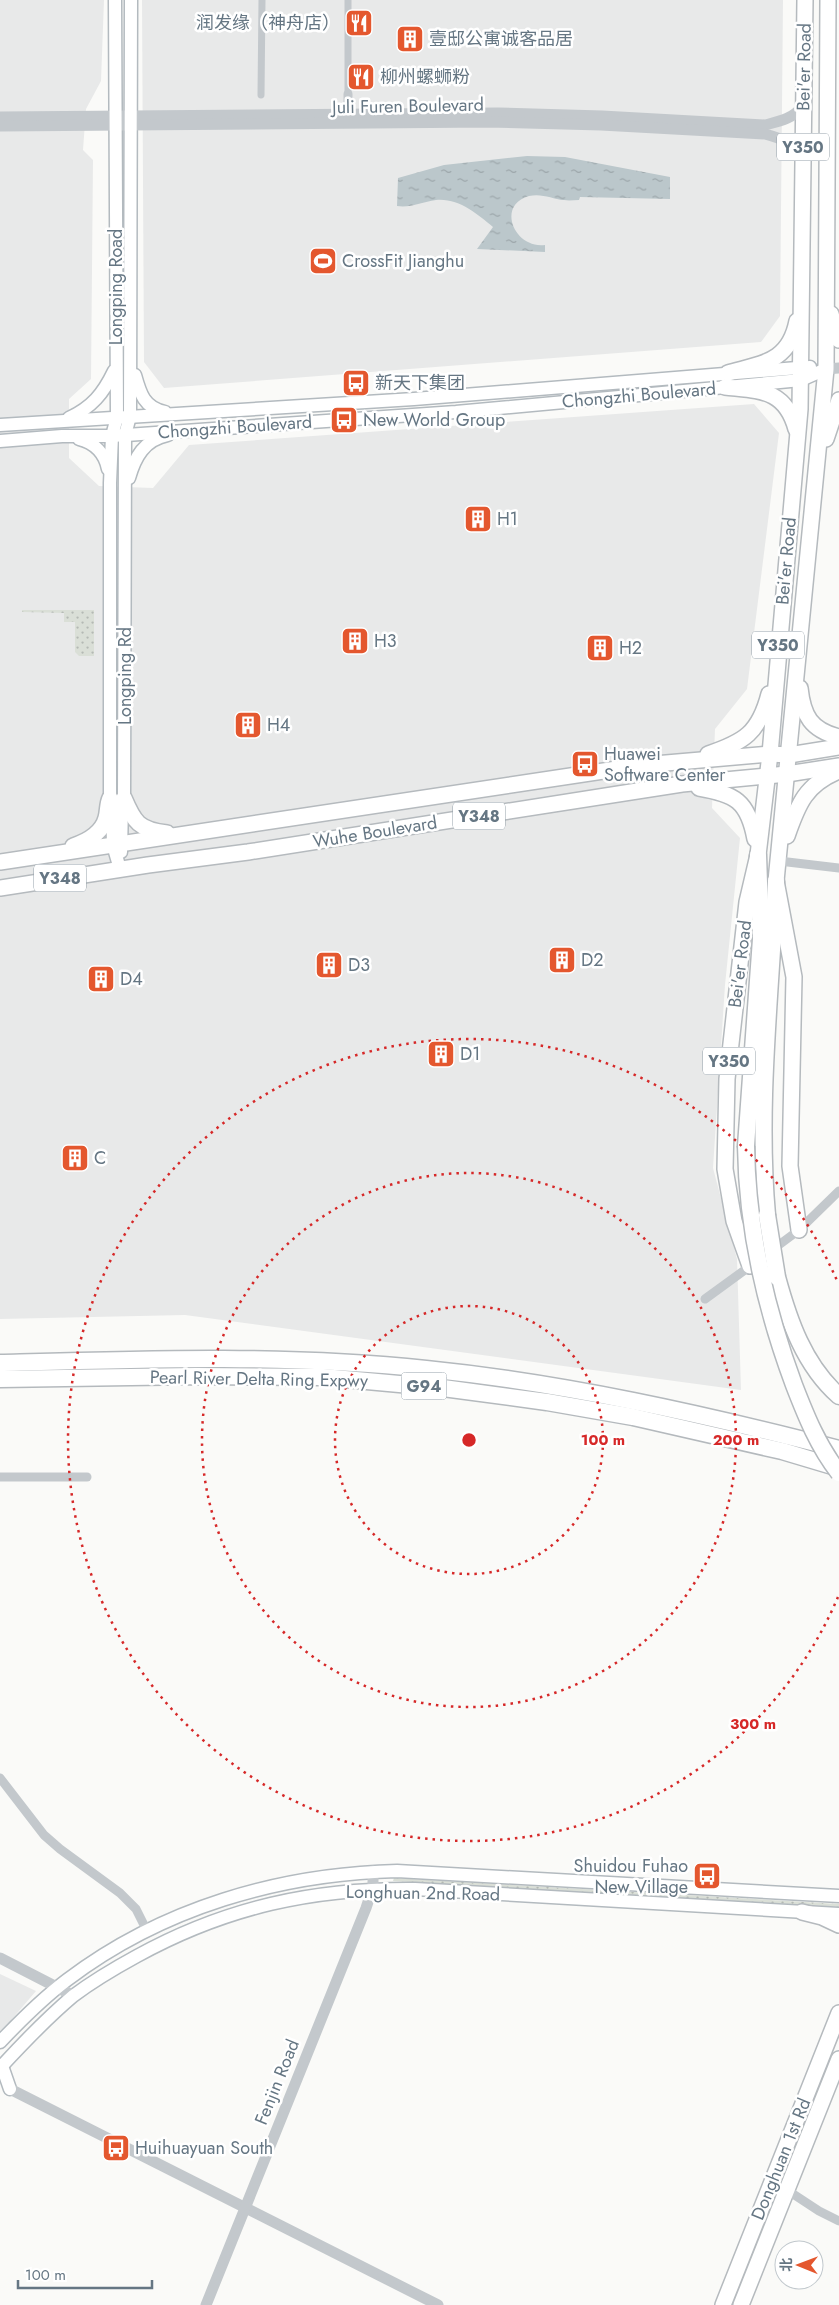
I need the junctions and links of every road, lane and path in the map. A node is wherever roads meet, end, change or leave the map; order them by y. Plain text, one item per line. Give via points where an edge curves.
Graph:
1 (115, 0) edge
2 (131, 0) edge
3 (262, 0) edge
4 (348, 0) edge
5 (805, 0) edge
6 (828, 0) edge
7 (348, 94) joint
8 (261, 95) dead end
9 (804, 106) junction
10 (348, 115) junction
11 (0, 117) edge
12 (116, 120) junction
13 (131, 120) junction
14 (0, 126) edge
15 (803, 163) junction
16 (802, 295) junction
17 (826, 298) junction
18 (839, 340) edge
19 (130, 360) junction
20 (116, 366) junction
21 (832, 368) edge
22 (801, 374) junction
23 (726, 380) junction
24 (839, 400) edge
25 (185, 413) junction
26 (130, 416) junction
27 (117, 418) junction
28 (62, 421) junction
29 (0, 425) edge
30 (188, 430) junction
31 (126, 435) junction
32 (797, 435) junction
33 (62, 436) junction
34 (112, 436) junction
35 (0, 441) edge
36 (818, 464) junction
37 (110, 483) junction
38 (125, 495) junction
39 (777, 658) junction
40 (798, 666) junction
41 (839, 737) edge
42 (839, 747) edge
43 (770, 754) junction
44 (789, 755) junction
45 (689, 761) junction
46 (839, 766) edge
47 (839, 771) edge
48 (787, 774) junction
49 (766, 776) junction
50 (682, 784) junction
51 (117, 798) junction
52 (183, 834) junction
53 (117, 844) junction
54 (51, 855) junction
55 (758, 855) junction
56 (779, 861) junction
57 (0, 862) edge
58 (839, 868) edge
59 (120, 869) junction
60 (776, 880) junction
61 (0, 888) edge
62 (839, 1191) edge
63 (799, 1230) junction
64 (750, 1266) junction
65 (705, 1299) dead end
66 (0, 1363) edge
67 (0, 1379) edge
68 (839, 1396) edge
69 (839, 1449) edge
70 (839, 1468) edge
71 (839, 1473) edge
72 (0, 1477) edge
73 (87, 1477) dead end
74 (0, 1778) edge
75 (373, 1871) junction
76 (372, 1889) junction
77 (839, 1896) edge
78 (802, 1912) junction
79 (839, 1914) edge
80 (839, 1925) edge
81 (147, 1931) junction
82 (0, 1958) edge
83 (57, 1987) junction
84 (74, 1996) junction
85 (839, 2014) edge
86 (0, 2042) edge
87 (839, 2058) edge
88 (1, 2067) edge
89 (5, 2088) edge
90 (787, 2190) junction
91 (245, 2209) junction
92 (839, 2221) edge
93 (206, 2305) edge
94 (438, 2305) edge
95 (723, 2305) edge
96 (741, 2305) edge

1 - 12 main road, Longping Road
2 - 13 main road, Longping Road
3 - 8 street
4 - 7 street
5 - 9 main road, Bei'er Road / Y350
6 - 17 main road, Bei'er Road / Y350
7 - 10 street
9 - 10 street, Juli Furen Boulevard via 786,120 765,124 498,113
9 - 15 main road, Bei'er Road / Y350
10 - 13 street, Juli Furen Boulevard
11 - 12 street, Juli Furen Boulevard
12 - 13 street, Juli Furen Boulevard
12 - 14 street, Juli Furen Boulevard
12 - 20 main road, Longping Road
13 - 15 street, Juli Furen Boulevard via 488,122 765,134 791,144
13 - 19 main road, Longping Road
15 - 16 main road, Bei'er Road / Y350
16 - 22 main road, Bei'er Road / Y350
16 - 23 main road via 795,330 779,356
17 - 18 main road
17 - 21 main road, Bei'er Road / Y350
19 - 25 main road via 141,398 150,407 163,412
19 - 26 main road, Longping Road
20 - 27 main road, Longping Road
20 - 28 main road via 108,385 93,404
21 - 22 main road, Chongzhi Boulevard
21 - 36 main road, Bei'er Road / Y350
22 - 23 main road, Chongzhi Boulevard
22 - 32 main road, Bei'er Road / Y350
23 - 25 main road, Chongzhi Boulevard
23 - 30 main road, Chongzhi Boulevard via 456,412
23 - 32 main road via 765,391 781,400 793,417
24 - 36 main road
25 - 26 main road, Chongzhi Boulevard
26 - 27 main road, Chongzhi Boulevard
26 - 31 main road, Longping Road
27 - 28 main road, Chongzhi Boulevard
27 - 34 main road, Longping Road
28 - 29 main road, Chongzhi Boulevard
30 - 31 main road, Chongzhi Boulevard
30 - 38 main road via 162,436 139,452
31 - 34 main road, Chongzhi Boulevard
31 - 38 main road, Longping Road
32 - 39 main road, Bei'er Road / Y350
33 - 34 main road, Chongzhi Boulevard
33 - 35 main road, Chongzhi Boulevard
33 - 37 main road via 82,440 99,450 106,459
34 - 37 main road, Longping Road
36 - 40 main road, Bei'er Road / Y350
37 - 51 main road, Longping Rd
38 - 51 main road, Longping Rd
39 - 43 main road, Bei'er Road / Y350
39 - 45 main road via 766,705 752,732 738,742
40 - 41 main road via 802,702 809,719 816,728
40 - 44 main road, Bei'er Road / Y350
42 - 44 main road, Wuhe Boulevard / Y348
43 - 44 main road, Wuhe Boulevard / Y348
43 - 45 main road, Wuhe Boulevard / Y348
43 - 49 main road, Bei'er Road / Y350
44 - 48 main road, Bei'er Road / Y350
45 - 52 main road, Wuhe Boulevard / Y348 via 643,765
46 - 48 main road, Wuhe Boulevard / Y348
47 - 56 main road via 828,775 802,797
48 - 49 main road, Wuhe Boulevard / Y348
48 - 56 main road, Bei'er Road / Y350
49 - 50 main road, Wuhe Boulevard / Y348
49 - 55 main road, Bei'er Road / Y350
50 - 55 main road via 735,797 744,806 752,823
50 - 59 main road, Wuhe Boulevard / Y348
51 - 52 main road via 144,828
51 - 53 main road via 122,804
51 - 54 main road via 97,834
52 - 53 main road, Wuhe Boulevard / Y348
53 - 54 main road, Wuhe Boulevard / Y348
53 - 59 main road
54 - 57 main road, Wuhe Boulevard / Y348
55 - 64 main road, Bei'er Road / Y350 via 747,902 727,1079 726,1159 734,1222
55 - 71 highway, bridge via 761,939 746,1146 753,1236 773,1324 814,1434
56 - 58 street
56 - 60 main road, Bei'er Road / Y350
59 - 61 main road, Wuhe Boulevard / Y348
60 - 63 main road, Bei'er Road / Y350 via 794,977 790,1166
60 - 68 highway, bridge via 764,1088 767,1216 777,1277 796,1335 810,1361
62 - 63 street
63 - 64 street
64 - 65 street
66 - 69 highway, Pearl River Delta Ring Expwy / G94 via 195,1358 321,1361 428,1369 636,1402 718,1418
67 - 70 highway, Pearl River Delta Ring Expwy / G94 via 323,1377 443,1388 632,1417 782,1451
72 - 73 street
74 - 81 street via 44,1835 120,1893 136,1909
75 - 76 street, Fenjin Road
75 - 77 main road, Longhuan 2nd Road
75 - 81 main road, Longhuan 2nd Road via 255,1889 194,1910
76 - 78 main road, Longhuan 2nd Road
76 - 84 main road, Longhuan 2nd Road via 272,1902 197,1926 129,1960
76 - 91 street, Fenjin Road
78 - 79 main road, Longhuan 2nd Road
78 - 80 main road
81 - 83 main road, Longhuan 2nd Road via 94,1961
82 - 83 street
83 - 84 street
83 - 86 main road, Longhuan 2nd Road
84 - 88 main road, Longhuan 2nd Road
85 - 95 main road, Donghuan 1st Rd
87 - 90 main road, Donghuan 1st Rd
88 - 89 main road
89 - 91 street
90 - 92 street
90 - 96 main road, Donghuan 1st Rd
91 - 93 street, Fenjin Road
91 - 94 street

